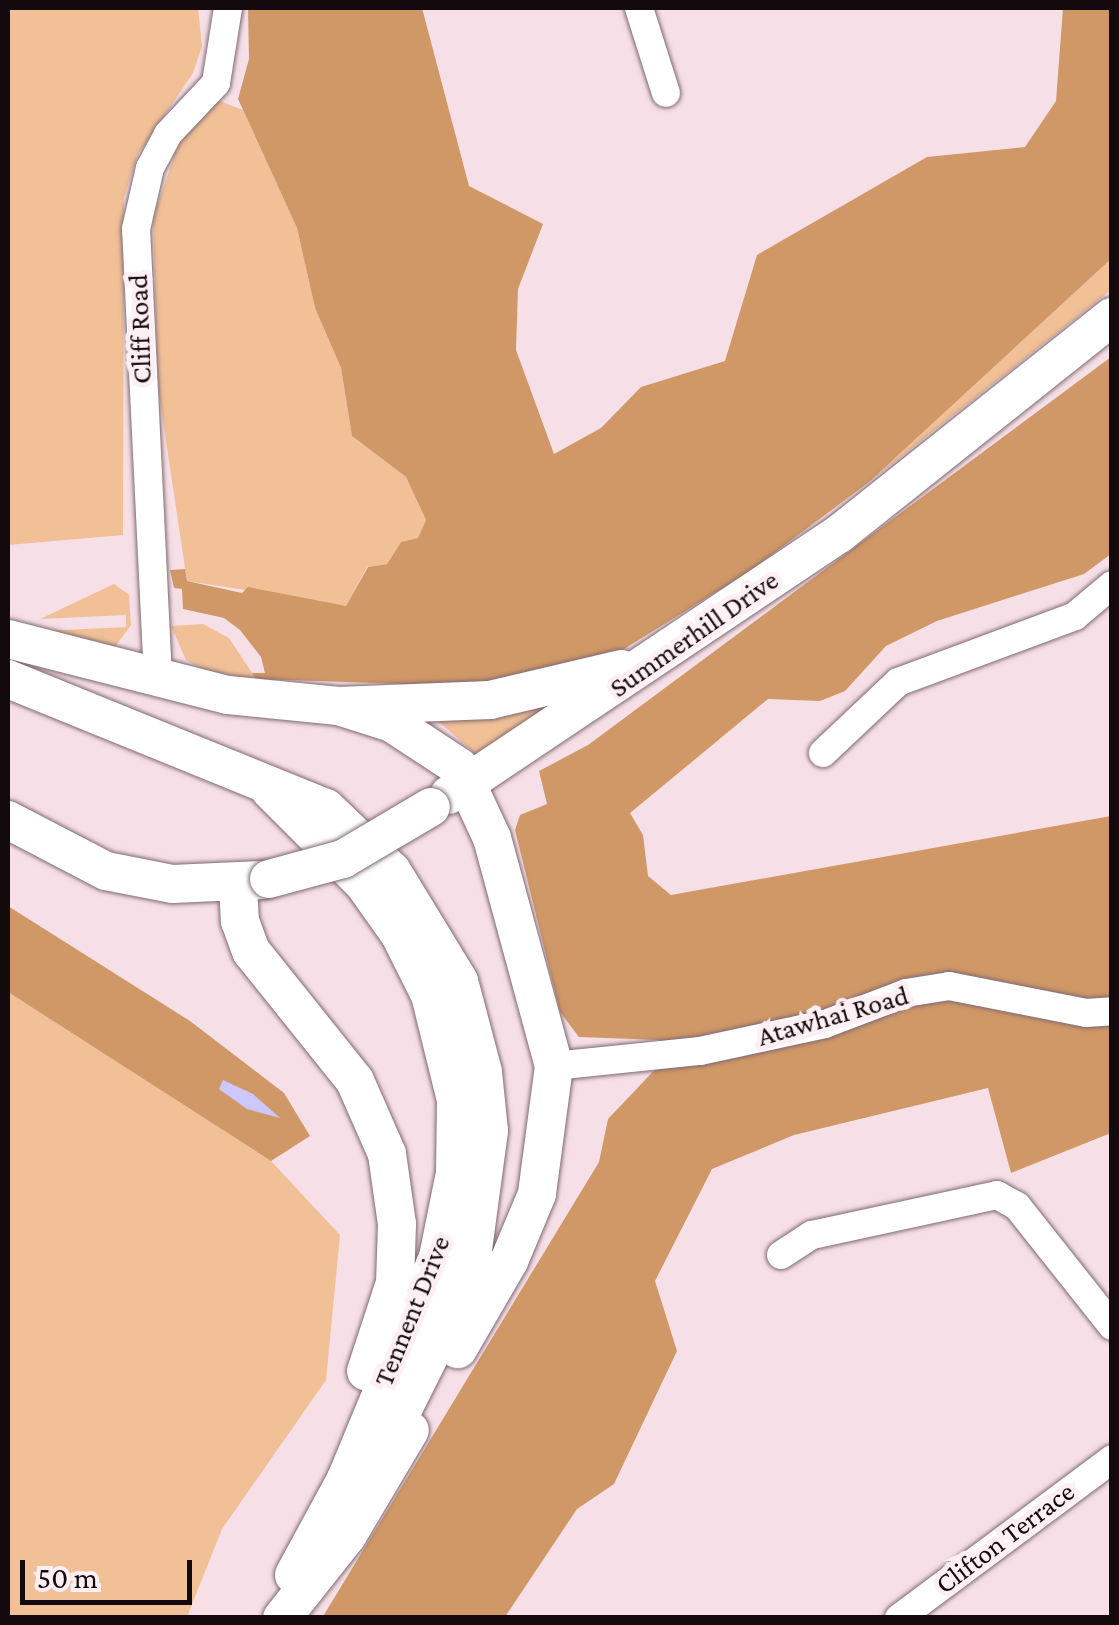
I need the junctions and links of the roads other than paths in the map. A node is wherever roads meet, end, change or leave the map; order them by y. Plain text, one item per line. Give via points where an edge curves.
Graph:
1 (228, 8) edge
2 (638, 8) edge
3 (666, 93) dead end
4 (1112, 317) edge
5 (1112, 585) edge
6 (8, 638) edge
7 (688, 640) junction
8 (158, 678) junction
9 (8, 679) edge
10 (338, 706) junction
11 (823, 753) dead end
12 (468, 783) junction
13 (8, 820) edge
14 (254, 882) junction
15 (1112, 1011) edge
16 (554, 1066) junction
17 (781, 1254) dead end
18 (1112, 1326) edge
19 (1112, 1458) edge
20 (261, 1618) edge
21 (269, 1618) edge
22 (282, 1618) edge
23 (900, 1618) edge

1 - 8 street, Cliff Road via 216,83 168,134 150,168 136,229
2 - 3 street
4 - 7 main road, Summerhill Drive via 839,534
5 - 11 street via 1075,616 898,682
6 - 8 main road
7 - 10 main road via 610,674 530,694
7 - 12 main road, Summerhill Drive
8 - 10 main road via 228,695
9 - 21 main road, Tennent Drive via 326,808 392,871 459,981 484,1072 486,1187 456,1303 405,1405 345,1481
10 - 12 main road via 432,744
12 - 14 main road, Summerhill Drive, bridge via 344,859
12 - 16 main road via 492,838
13 - 14 main road, Summerhill Drive via 106,871 172,884
14 - 20 main road via 240,921 252,951 355,1081 387,1154 397,1224 394,1282 380,1342
15 - 16 street, Atawhai Road via 1086,1013 949,986 700,1052
16 - 22 main road via 544,1170 509,1261 348,1536
17 - 18 street via 812,1235 996,1195 1017,1206
19 - 23 street, Clifton Terrace

